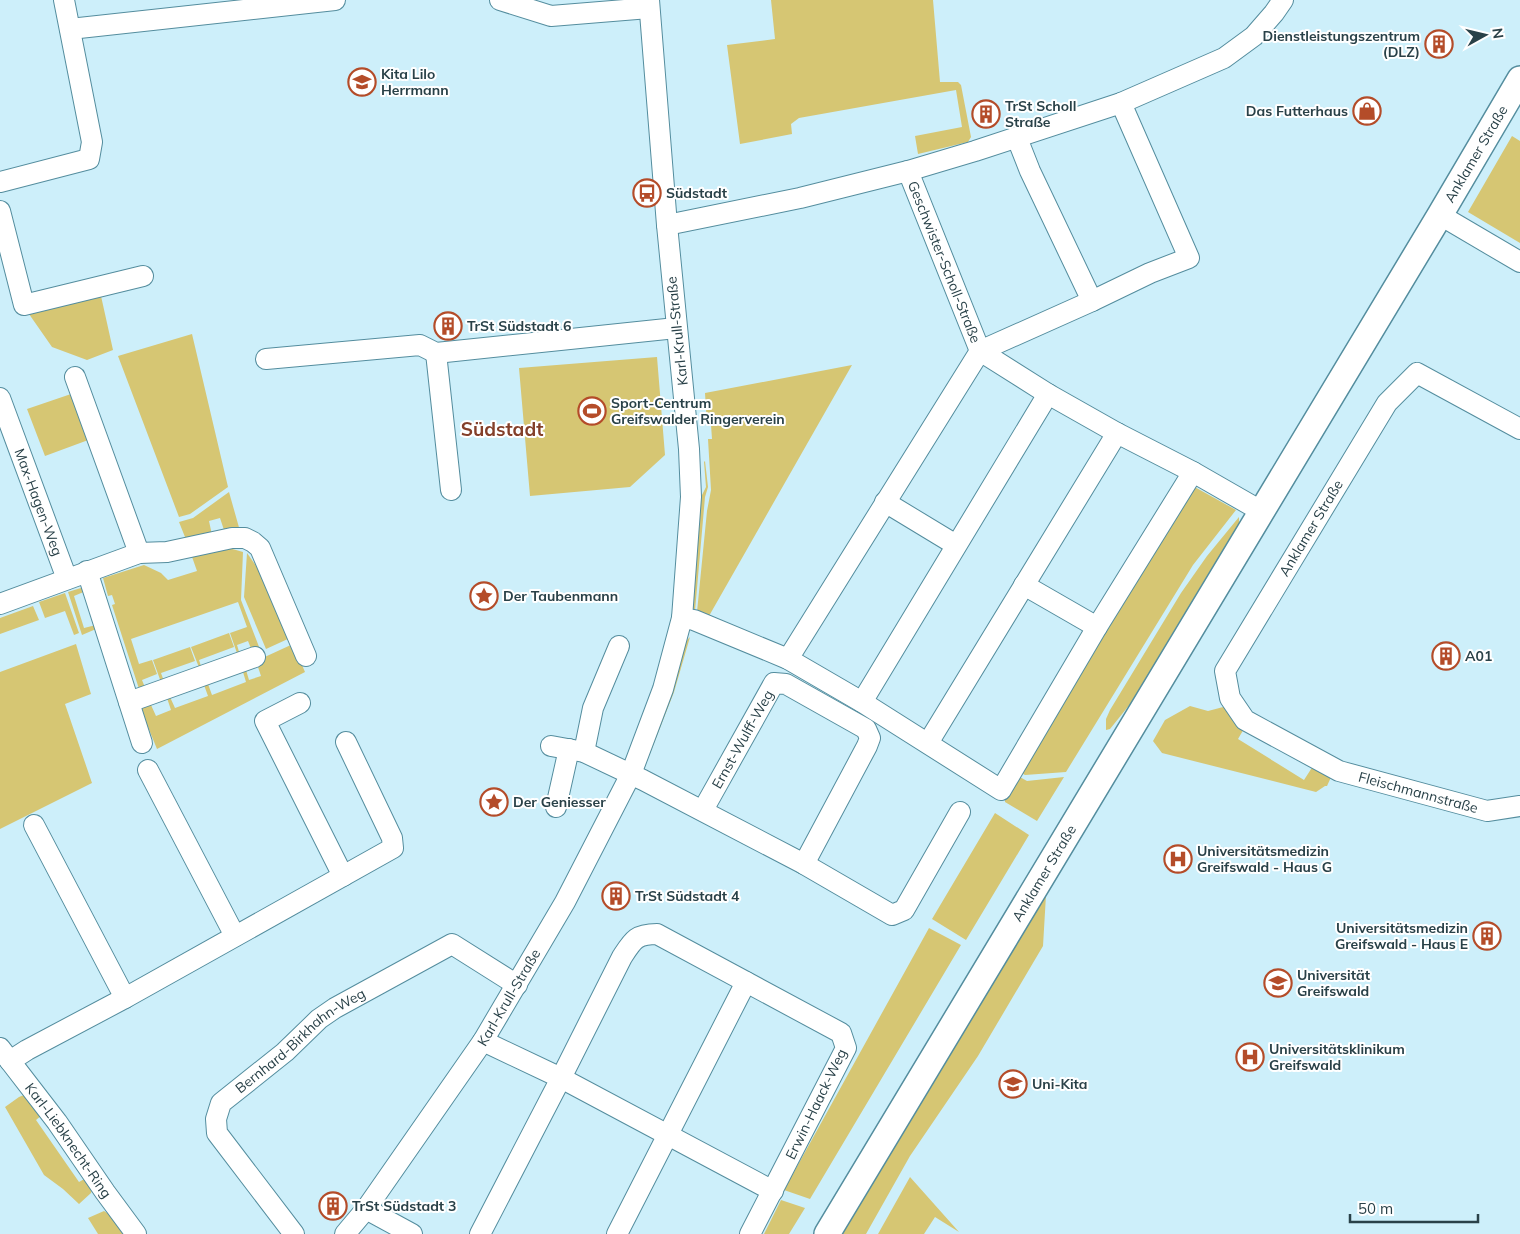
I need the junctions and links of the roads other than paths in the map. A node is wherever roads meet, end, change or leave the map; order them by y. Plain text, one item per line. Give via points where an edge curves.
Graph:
1 (64, 0) edge
2 (335, 0) edge
3 (500, 0) edge
4 (649, 4) edge
5 (1279, 6) edge
6 (70, 29) junction
7 (1520, 79) edge
8 (1121, 102) junction
9 (1017, 138) junction
10 (908, 171) junction
11 (0, 182) edge
12 (0, 211) edge
13 (1440, 215) junction
14 (666, 225) junction
15 (1520, 262) edge
16 (143, 276) dead end
17 (1092, 301) junction
18 (676, 328) junction
19 (980, 351) junction
20 (436, 353) junction
21 (266, 359) dead end
22 (75, 377) dead end
23 (1048, 394) junction
24 (0, 398) edge
25 (1520, 429) edge
26 (1117, 433) junction
27 (1193, 472) junction
28 (450, 490) dead end
29 (885, 502) junction
30 (1261, 511) junction
31 (956, 545) junction
32 (139, 553) junction
33 (88, 571) junction
34 (68, 579) junction
35 (1024, 584) junction
36 (0, 604) edge
37 (682, 618) junction
38 (1097, 627) junction
39 (619, 646) dead end
40 (306, 656) dead end
41 (255, 658) dead end
42 (788, 659) junction
43 (129, 702) junction
44 (862, 702) junction
45 (300, 703) dead end
46 (346, 742) dead end
47 (142, 743) dead end
48 (928, 743) junction
49 (568, 749) junction
50 (1318, 761) joint
51 (148, 770) dead end
52 (631, 774) junction
53 (1520, 806) edge
54 (556, 807) dead end
55 (703, 810) junction
56 (960, 812) dead end
57 (34, 825) dead end
58 (804, 864) junction
59 (343, 876) junction
60 (234, 936) junction
61 (746, 982) junction
62 (517, 985) junction
63 (125, 998) junction
64 (483, 1041) junction
65 (5, 1055) edge
66 (561, 1078) junction
67 (667, 1134) junction
68 (773, 1191) junction
69 (366, 1209) junction
70 (136, 1234) edge
71 (294, 1234) edge
72 (345, 1234) edge
73 (412, 1234) edge
74 (480, 1234) edge
75 (617, 1234) edge
76 (750, 1234) edge
77 (827, 1234) edge

1 - 6 street
2 - 6 street
3 - 4 street via 551,16
4 - 14 street, Karl-Krull-Straße
5 - 8 street, Geschwister-Scholl-Straße via 1254,36 1224,58
6 - 11 street via 92,142 89,159
7 - 13 main road, Anklamer Straße
8 - 9 street, Geschwister-Scholl-Straße
8 - 17 street, Geschwister-Scholl-Straße via 1189,258
9 - 10 street, Geschwister-Scholl-Straße
9 - 17 street
10 - 14 street, Geschwister-Scholl-Straße via 800,198
10 - 19 street, Geschwister-Scholl-Straße
12 - 16 street via 24,305
13 - 15 street
13 - 30 main road, Anklamer Straße
14 - 18 street, Karl-Krull-Straße
17 - 19 street, Geschwister-Scholl-Straße
18 - 20 street
18 - 37 street, Karl-Krull-Straße via 691,497
19 - 23 street
19 - 29 street
20 - 21 street via 420,345
20 - 28 street
22 - 32 street
23 - 26 street
23 - 31 street
24 - 34 street, Max-Hagen-Weg
25 - 50 street, Anklamer Straße via 1417,373 1387,403 1224,671 1230,698 1245,720
26 - 27 street
26 - 35 street
27 - 30 street
27 - 38 street
29 - 31 street
29 - 42 street
30 - 77 main road, Anklamer Straße
31 - 44 street
32 - 33 street
32 - 40 street via 167,552 232,538 253,542 260,548
33 - 34 street
33 - 43 street
34 - 36 street
35 - 38 street
35 - 48 street
37 - 42 street
37 - 52 street, Karl-Krull-Straße via 663,689
38 - 48 street via 1001,790
39 - 49 street via 592,708
41 - 43 street
42 - 44 street
43 - 47 street
44 - 48 street
45 - 59 street via 264,721
46 - 59 street via 394,844 389,852
49 - 52 street
49 - 54 street
50 - 53 street, Fleischmannstraße via 1339,771 1487,812
51 - 60 street
52 - 55 street
52 - 62 street, Karl-Krull-Straße via 565,902
55 - 58 street
55 - 58 street, Ernst-Wulff-Weg via 774,683 786,684 866,728 870,738
56 - 58 street via 904,910 892,914
57 - 63 street
59 - 60 street
60 - 63 street
61 - 66 street, Erwin-Haack-Weg via 657,934 643,934 632,941 622,957
61 - 67 street
61 - 68 street, Erwin-Haack-Weg via 841,1033 846,1048
62 - 64 street, Karl-Krull-Straße
62 - 71 street, Bernhard-Birkhahn-Weg via 452,944 335,1008 221,1103 216,1119 217,1133
63 - 65 street via 27,1050
64 - 66 street
64 - 69 street, Karl-Krull-Straße
65 - 70 street, Karl-Liebknecht-Ring
66 - 67 street
66 - 74 street, Erwin-Haack-Weg
67 - 68 street
67 - 75 street
68 - 76 street, Erwin-Haack-Weg
69 - 72 street, Karl-Krull-Straße
69 - 73 street

